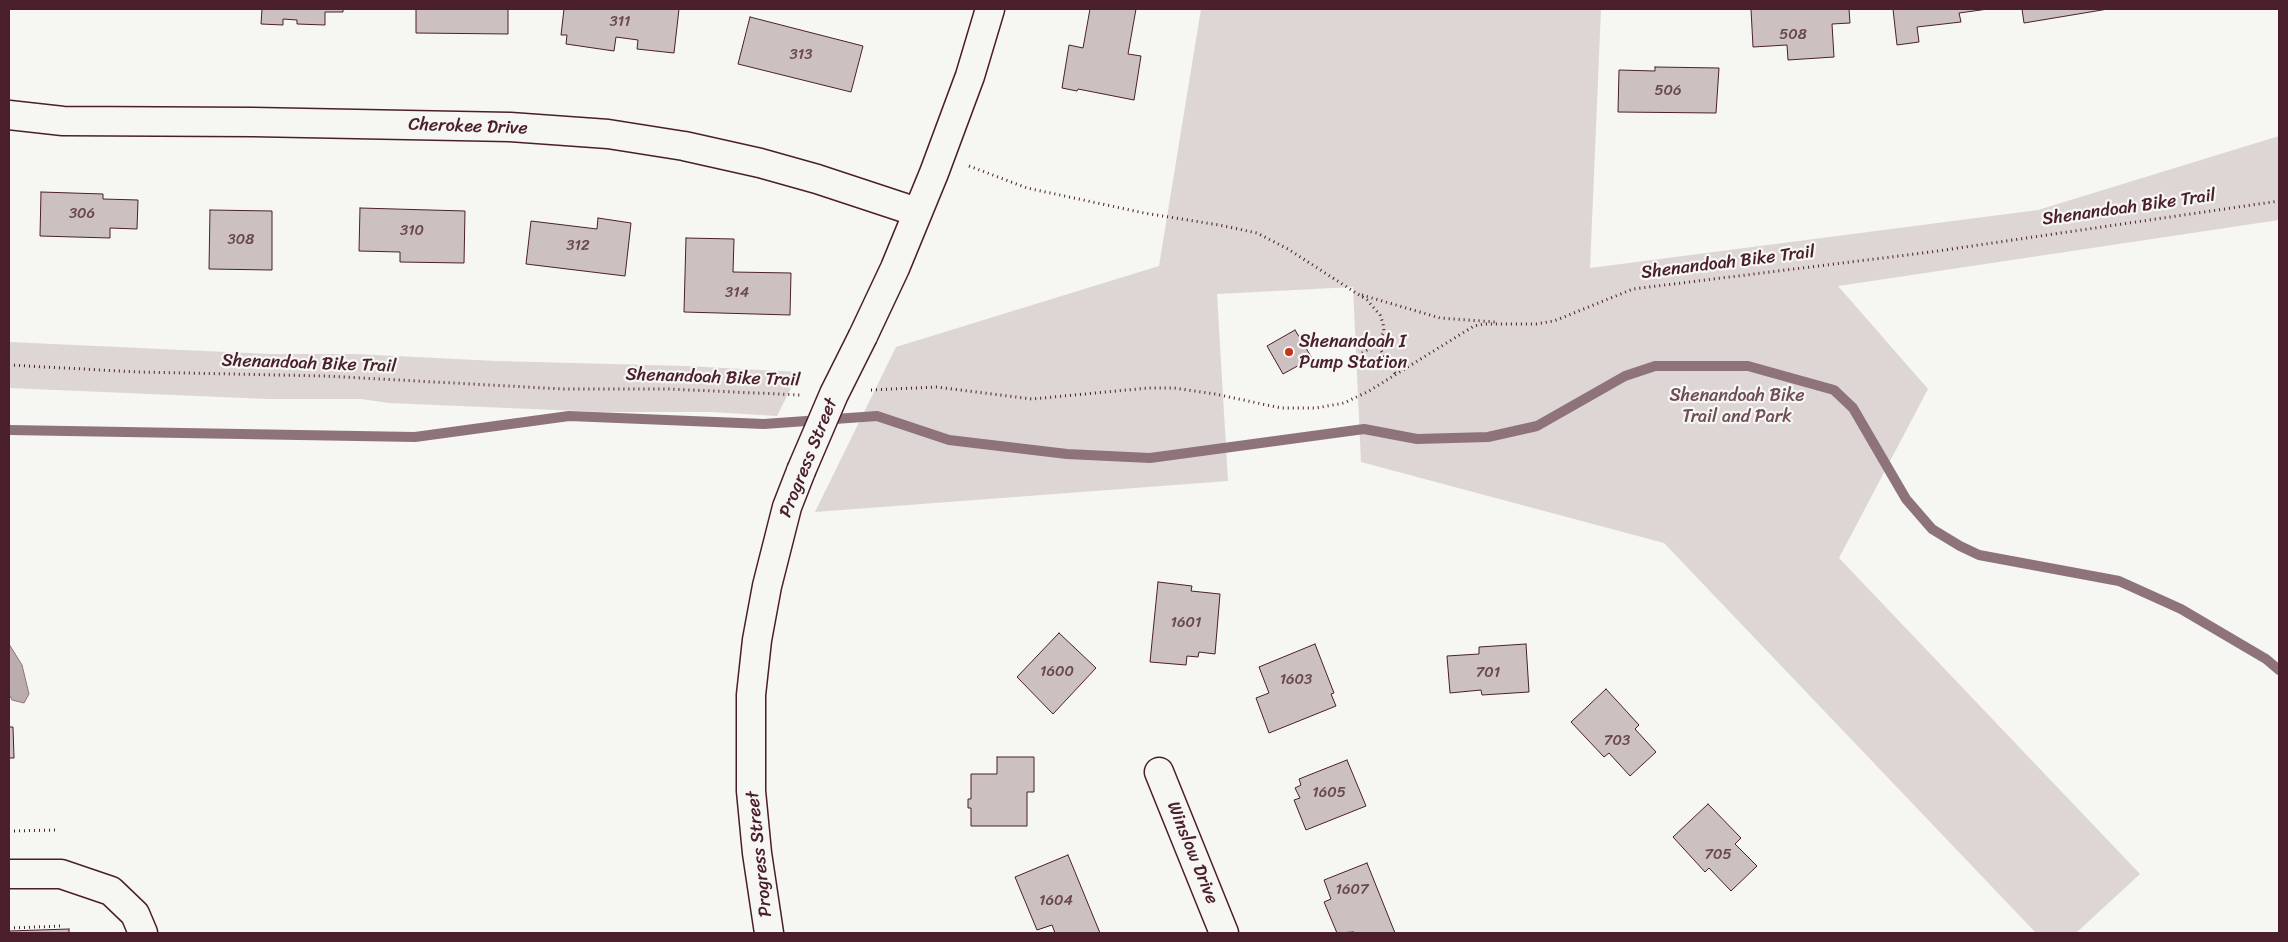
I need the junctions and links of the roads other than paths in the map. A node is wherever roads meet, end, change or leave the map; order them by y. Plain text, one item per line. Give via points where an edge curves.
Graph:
1 (990, 9) edge
2 (9, 115) edge
3 (917, 212) junction
4 (1159, 772) dead end
5 (9, 874) edge
6 (143, 933) edge
7 (769, 933) edge
8 (1224, 933) edge

1 - 3 street, Progress Street via 970,76
2 - 3 street, Cherokee Drive via 63,122 510,127 608,134 760,163
3 - 7 street, Progress Street, bridge via 895,268 801,471 787,507 767,586 751,695 752,791
4 - 8 street, Winslow Drive
5 - 6 street via 61,874 111,891 135,914

